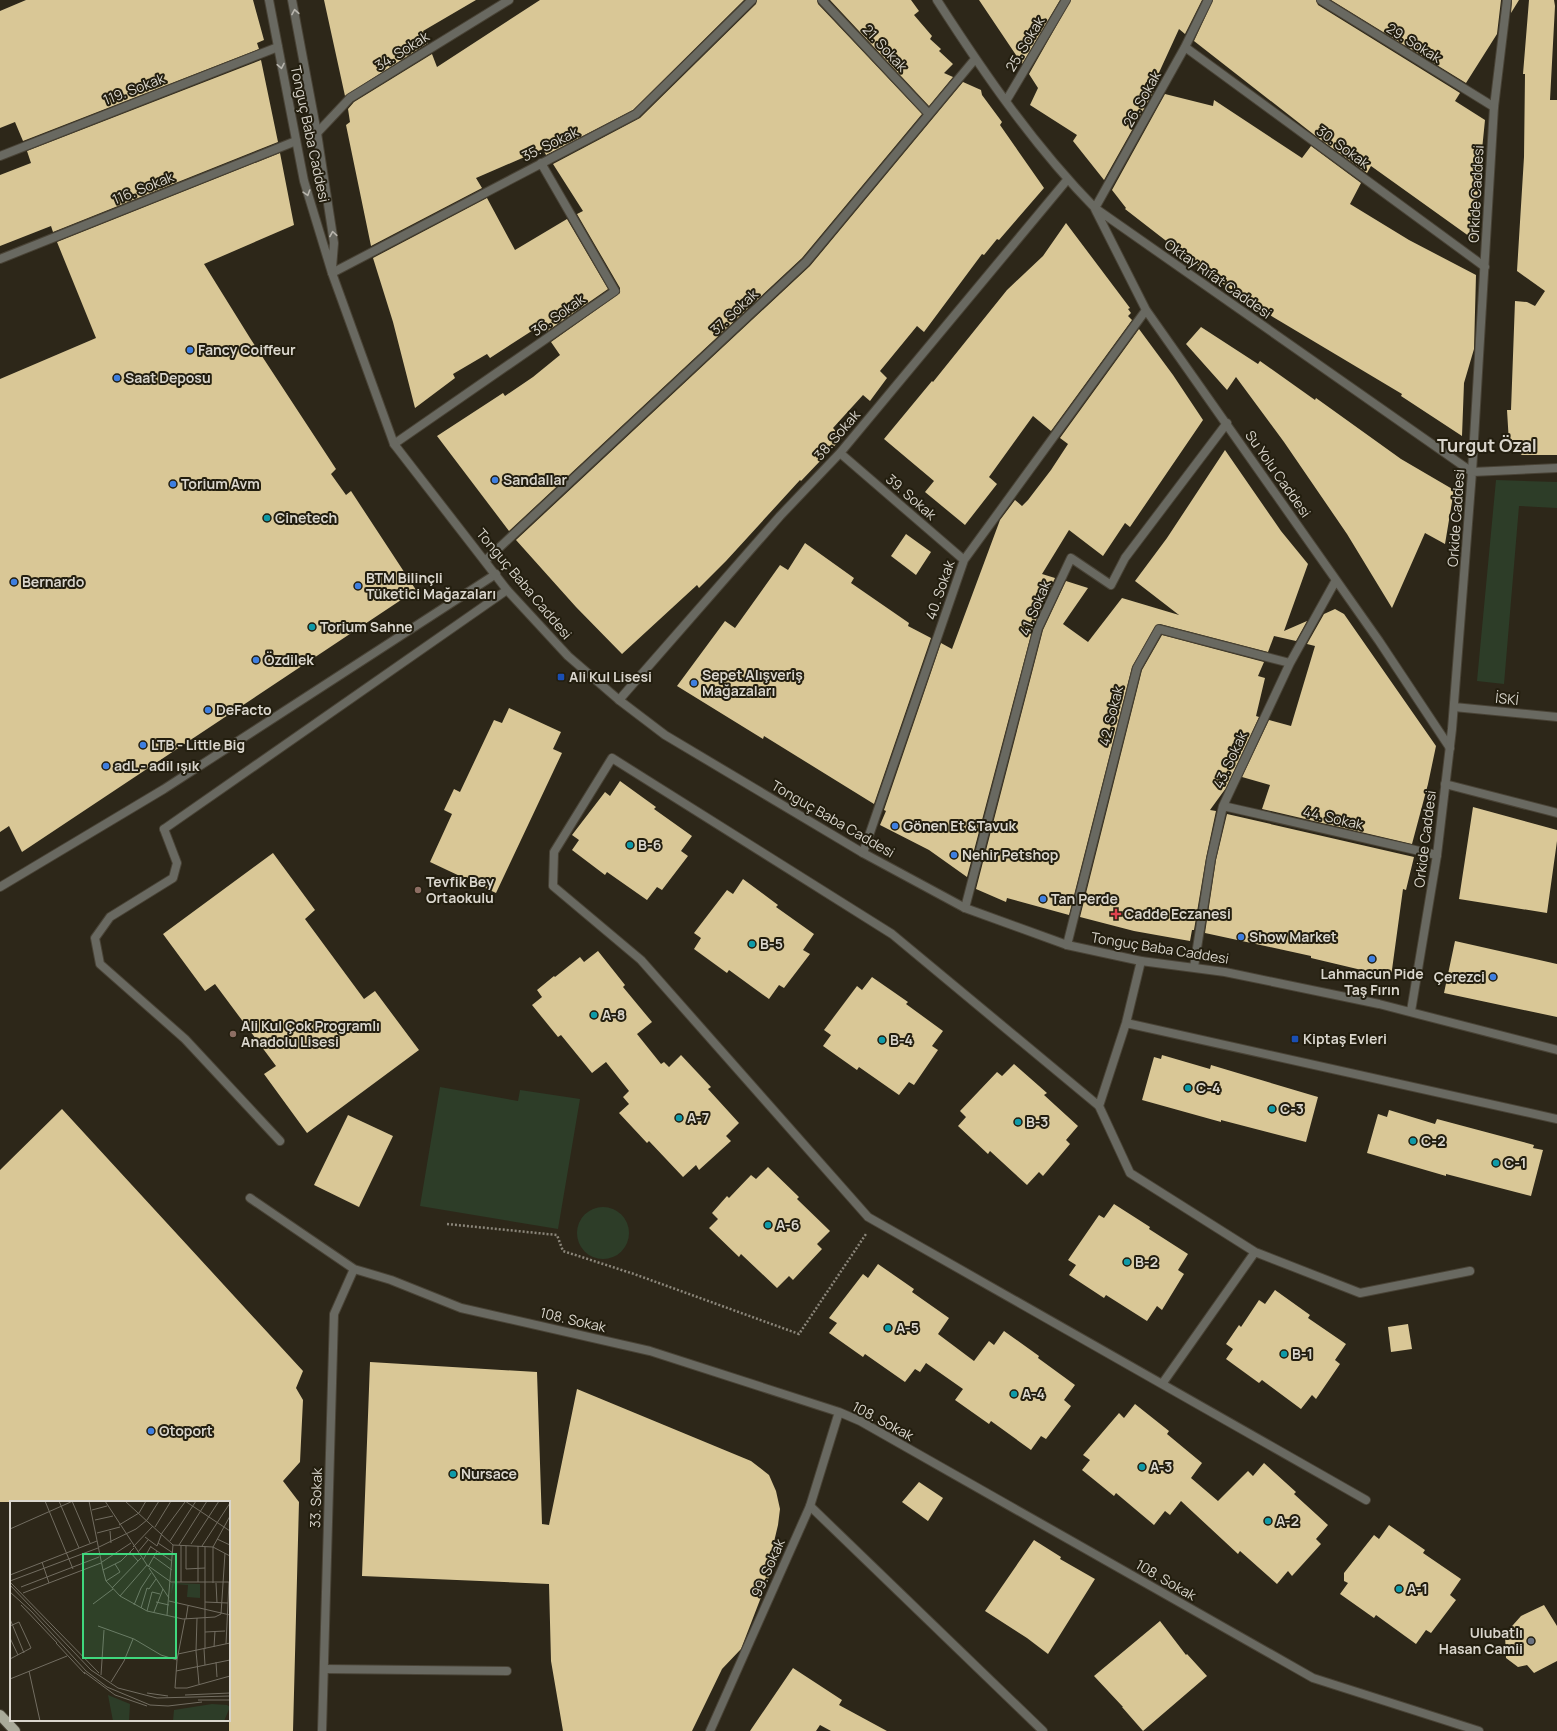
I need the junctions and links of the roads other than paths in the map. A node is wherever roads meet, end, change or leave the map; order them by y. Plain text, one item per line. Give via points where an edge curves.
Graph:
1 (269, 0) edge
2 (292, 0) edge
3 (509, 0) edge
4 (752, 0) edge
5 (822, 0) edge
6 (937, 0) edge
7 (1066, 0) edge
8 (1208, 0) edge
9 (1321, 0) edge
10 (1507, 0) edge
11 (278, 47) junction
12 (1186, 47) junction
13 (975, 59) junction
14 (1006, 101) junction
15 (1494, 107) junction
16 (929, 114) junction
17 (317, 133) junction
18 (296, 141) junction
19 (0, 156) edge
20 (541, 163) junction
21 (1067, 180) junction
22 (1095, 208) junction
23 (0, 259) edge
24 (1484, 267) junction
25 (332, 273) junction
26 (1146, 310) junction
27 (1227, 423) junction
28 (394, 444) junction
29 (840, 453) junction
30 (1557, 468) edge
31 (1472, 472) junction
32 (486, 560) junction
33 (964, 560) junction
34 (496, 574) junction
35 (1336, 580) junction
36 (508, 590) junction
37 (1290, 664) junction
38 (619, 700) junction
39 (1454, 707) junction
40 (1557, 717) edge
41 (1450, 748) junction
42 (1445, 784) junction
43 (1223, 806) junction
44 (1557, 813) edge
45 (864, 853) junction
46 (1437, 855) junction
47 (0, 887) edge
48 (965, 908) junction
49 (1067, 945) junction
50 (1141, 961) junction
51 (1194, 967) junction
52 (1411, 1011) junction
53 (1126, 1023) junction
54 (1557, 1050) edge
55 (1099, 1106) junction
56 (1557, 1119) edge
57 (280, 1141) dead end
58 (250, 1198) dead end
59 (1255, 1252) junction
60 (354, 1269) junction
61 (1470, 1271) dead end
62 (1162, 1384) junction
63 (839, 1412) junction
64 (1366, 1500) dead end
65 (810, 1506) junction
66 (324, 1669) junction
67 (506, 1671) dead end
68 (0, 1715) edge
69 (15, 1731) edge
70 (322, 1731) edge
71 (710, 1731) edge
72 (1043, 1731) edge
73 (1479, 1731) edge

1 - 11 street, Tonguç Baba Caddesi
17 -> 2 street, Tonguç Baba Caddesi
3 - 17 street, 34. Sokak via 350,98
4 - 20 street, 35. Sokak via 636,114
5 - 16 street, 21. Sokak
6 - 13 street, Oktay Rıfat Caddesi
7 - 14 street, 25. Sokak
8 - 12 street, 26. Sokak
9 - 15 street, 29. Sokak
10 - 15 street, Orkide Caddesi
11 -> 18 street, Tonguç Baba Caddesi
11 - 19 street, 119. Sokak
12 - 22 street, 26. Sokak
12 - 24 street, 30. Sokak
13 - 14 street, Oktay Rıfat Caddesi
13 - 16 street, 37. Sokak
14 - 21 street, Oktay Rıfat Caddesi
15 - 24 street, Orkide Caddesi
16 - 32 street, 37. Sokak via 806,262
25 -> 17 street, Tonguç Baba Caddesi via 334,243
18 - 23 street, 116. Sokak
18 -> 25 street, Tonguç Baba Caddesi via 304,181
20 - 25 street, 35. Sokak
20 - 28 street, 36. Sokak via 615,291
21 - 22 street, Oktay Rıfat Caddesi
21 - 29 street, 38. Sokak
22 - 26 street, Su Yolu Caddesi
22 - 31 street, Oktay Rıfat Caddesi
24 - 31 street, Orkide Caddesi
25 - 28 street, Tonguç Baba Caddesi
26 - 27 street, Su Yolu Caddesi
26 - 33 street, 40. Sokak
27 - 35 street, Su Yolu Caddesi
27 - 48 street, 41. Sokak via 1125,558 1111,585 1071,558 1038,628
28 - 32 street, Tonguç Baba Caddesi
29 - 33 street, 39. Sokak
29 - 38 street, 38. Sokak via 780,516
30 - 31 street
31 - 39 street, Orkide Caddesi
32 - 34 street, Tonguç Baba Caddesi
33 - 45 street, 40. Sokak
34 - 36 street, Tonguç Baba Caddesi
34 - 47 street via 164,789
35 - 37 street, 43. Sokak
35 - 41 street, Su Yolu Caddesi
36 - 38 street, Tonguç Baba Caddesi via 568,656
36 - 57 street via 164,829 178,863 173,878 110,917 95,938 100,964 186,1040
37 - 43 street, 43. Sokak
37 - 49 street, 42. Sokak via 1158,629 1137,668
38 - 45 street, Tonguç Baba Caddesi via 665,735
39 - 40 street, İSKİ
39 - 41 street, Orkide Caddesi
41 - 42 street, Orkide Caddesi
42 - 44 street
42 - 46 street, Orkide Caddesi
43 - 46 street, 44. Sokak
43 - 51 street, 43. Sokak via 1211,859
45 - 48 street, Tonguç Baba Caddesi
46 - 52 street, Orkide Caddesi
48 - 49 street, Tonguç Baba Caddesi
49 - 50 street, Tonguç Baba Caddesi
50 - 51 street, Tonguç Baba Caddesi
50 - 53 street
51 - 52 street, Tonguç Baba Caddesi
52 - 54 street, Tonguç Baba Caddesi
53 - 55 street
53 - 56 street
55 - 59 street via 1130,1173
55 - 62 street via 892,934 612,758 554,852 553,886 641,960 868,1217
58 - 60 street, 108. Sokak
59 - 61 street via 1360,1293
59 - 62 street
60 - 63 street, 108. Sokak via 391,1280 461,1308 650,1351
60 - 66 street, 33. Sokak via 334,1314
62 - 64 street
63 - 65 street, 99. Sokak
63 - 73 street, 108. Sokak via 860,1421 1313,1678
65 - 71 street, 99. Sokak
65 - 72 street
66 - 67 street
66 - 70 street, 33. Sokak
68 - 69 main road

